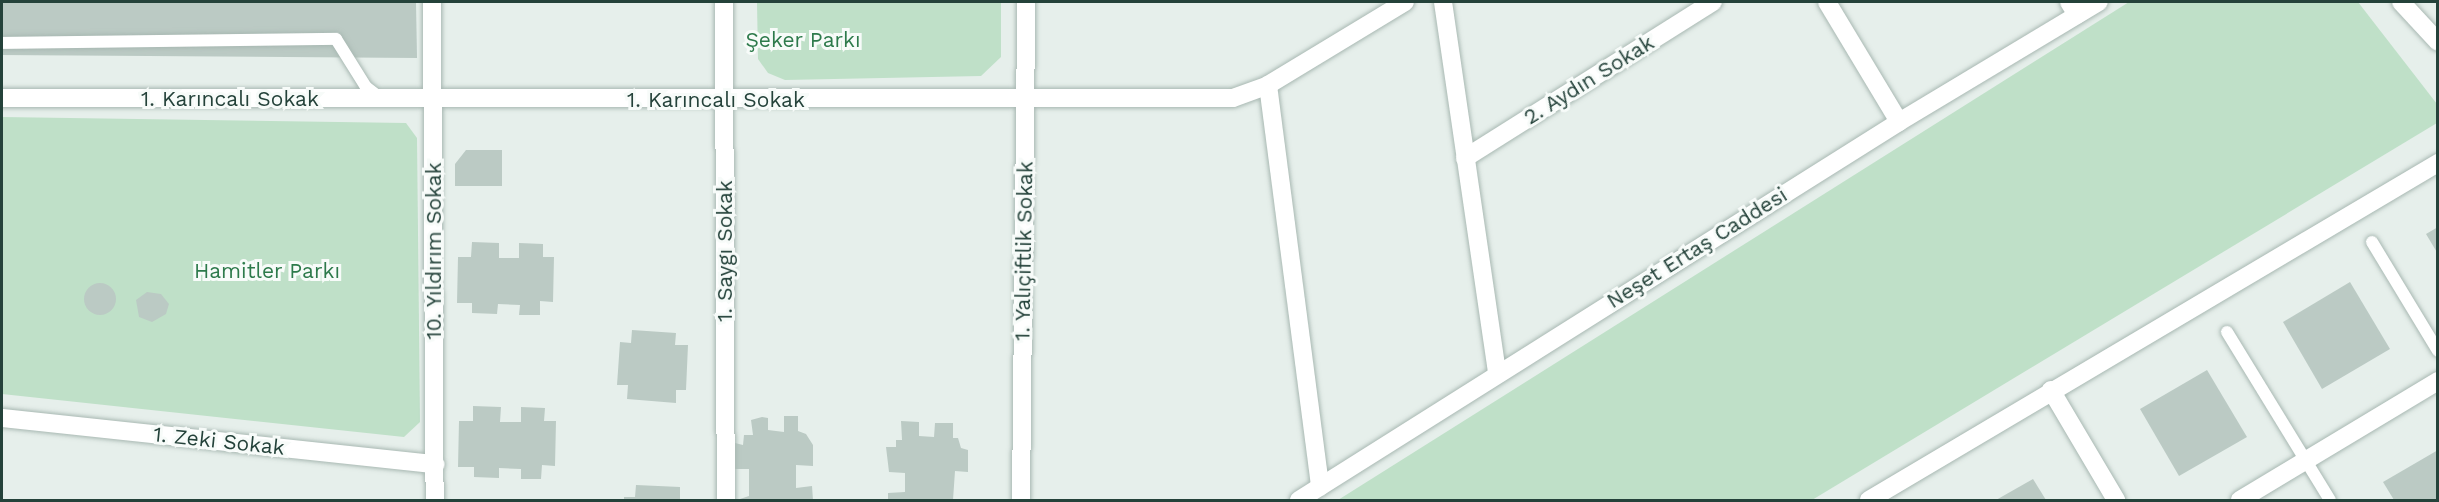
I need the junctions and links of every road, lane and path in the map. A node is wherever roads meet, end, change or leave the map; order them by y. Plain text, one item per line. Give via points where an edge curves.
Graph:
1 (432, 2) edge
2 (724, 2) edge
3 (1026, 2) edge
4 (1405, 2) edge
5 (1443, 2) edge
6 (1713, 2) edge
7 (1827, 2) edge
8 (2099, 2) edge
9 (2401, 2) edge
10 (2073, 8) edge
11 (2438, 42) edge
12 (2, 43) edge
13 (1268, 85) junction
14 (2, 98) edge
15 (381, 99) junction
16 (433, 99) junction
17 (725, 99) junction
18 (1026, 100) junction
19 (1899, 122) junction
20 (1465, 158) junction
21 (2438, 163) edge
22 (2372, 242) dead end
23 (2227, 332) dead end
24 (2438, 351) edge
25 (1497, 373) junction
26 (2438, 381) edge
27 (2051, 390) junction
28 (2, 418) edge
29 (2303, 462) junction
30 (436, 464) junction
31 (1320, 487) junction
32 (435, 501) edge
33 (726, 501) edge
34 (1021, 501) edge
35 (1299, 501) edge
36 (1869, 501) edge
37 (2116, 501) edge
38 (2240, 501) edge
39 (2330, 501) edge

1 - 16 street, 10. Yıldırım Sokak
2 - 17 street, 1. Saygı Sokak
3 - 18 street, 1. Yalıçiftlik Sokak
4 - 13 street, 1. Karıncalı Sokak
5 - 20 street
6 - 20 street, 2. Aydın Sokak
7 - 19 street
8 - 10 street, Neşet Ertaş Caddesi
9 - 11 street
10 - 19 street, Neşet Ertaş Caddesi
12 - 15 lane via 336,39 366,87
13 - 18 street, 1. Karıncalı Sokak via 1233,98
13 - 31 street
14 - 15 street, 1. Karıncalı Sokak
15 - 16 street, 1. Karıncalı Sokak
16 - 17 street, 1. Karıncalı Sokak
16 - 30 street, 10. Yıldırım Sokak
17 - 18 street, 1. Karıncalı Sokak
17 - 33 street, 1. Saygı Sokak
18 - 34 street, 1. Yalıçiftlik Sokak
19 - 25 street, Neşet Ertaş Caddesi
20 - 25 street
21 - 27 street
22 - 24 lane
23 - 29 lane
25 - 31 street, Neşet Ertaş Caddesi
26 - 29 street
27 - 36 street
27 - 37 street
28 - 30 street, 1. Zeki Sokak
29 - 38 street
29 - 39 lane
30 - 32 street, 10. Yıldırım Sokak
31 - 35 street, Neşet Ertaş Caddesi

